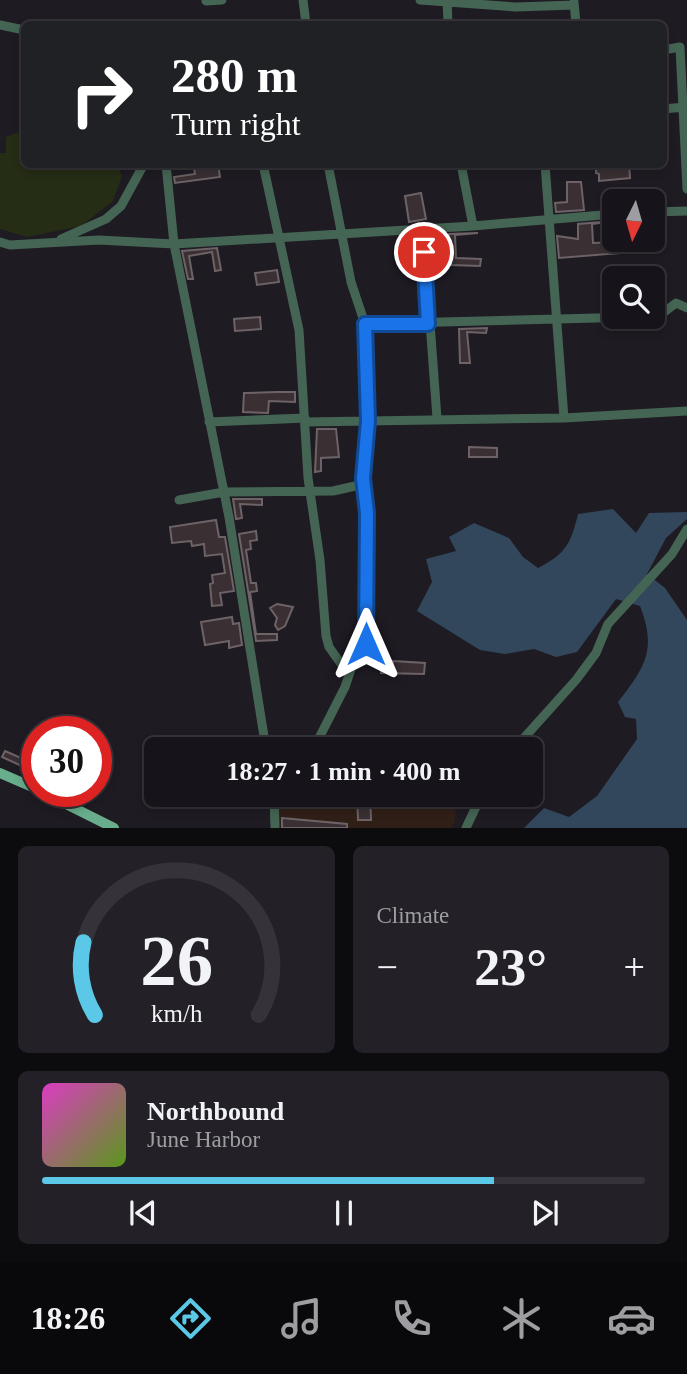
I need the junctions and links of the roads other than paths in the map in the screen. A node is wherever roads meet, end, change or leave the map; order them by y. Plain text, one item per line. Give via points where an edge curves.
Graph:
1 (222, 0) edge
2 (303, 0) edge
3 (419, 0) edge
4 (206, 1) edge
5 (447, 1) edge
6 (574, 2) edge
7 (306, 21) edge
8 (448, 21) edge
9 (576, 21) edge
10 (0, 25) edge
11 (21, 29) edge
12 (667, 49) edge
13 (684, 107) edge
14 (143, 168) edge
15 (166, 168) edge
16 (264, 168) edge
17 (329, 168) edge
18 (462, 168) edge
19 (545, 168) edge
20 (687, 190) edge
21 (687, 211) edge
22 (665, 212) edge
23 (602, 215) edge
24 (550, 217) junction
25 (473, 226) junction
26 (423, 228) junction
27 (343, 232) junction
28 (278, 237) junction
29 (0, 242) edge
30 (41, 244) junction
31 (174, 244) junction
32 (687, 308) edge
33 (665, 311) edge
34 (602, 318) edge
35 (557, 319) junction
36 (365, 324) junction
37 (428, 324) junction
38 (687, 411) edge
39 (437, 418) junction
40 (564, 418) junction
41 (305, 420) junction
42 (368, 421) junction
43 (209, 422) junction
44 (364, 484) junction
45 (224, 492) junction
46 (311, 492) junction
47 (179, 500) dead end
48 (687, 529) edge
49 (349, 675) junction
50 (264, 737) edge
51 (319, 737) edge
52 (525, 737) edge
53 (0, 773) edge
54 (21, 782) edge
55 (72, 807) edge
56 (274, 807) edge
57 (476, 807) edge
58 (114, 828) edge
59 (275, 828) edge
60 (466, 828) edge

1 - 4 street
2 - 7 street
3 - 5 street
5 - 6 street via 516,7
5 - 8 street
6 - 9 street
10 - 11 street
12 - 13 street via 680,47
13 - 20 street
14 - 30 street via 121,206 106,219
15 - 31 street
16 - 28 street
17 - 27 street
18 - 25 street
19 - 24 street
21 - 22 street
23 - 24 street
24 - 25 street
24 - 35 street
25 - 26 street
26 - 27 street
26 - 37 street
27 - 28 street
27 - 36 street via 351,282
28 - 31 street
28 - 41 street via 299,330
29 - 30 street
30 - 31 street via 99,240
31 - 43 street
32 - 33 street via 676,303
34 - 35 street
35 - 37 street
35 - 40 street
36 - 37 street
36 - 42 street
37 - 39 street
38 - 40 street
39 - 40 street
39 - 42 street
41 - 42 street
41 - 43 street
41 - 46 street
42 - 44 street
43 - 45 street
44 - 46 street
44 - 49 street via 366,644
45 - 46 street
45 - 47 street
45 - 50 street
46 - 49 street via 326,636
48 - 52 street via 672,554 608,624 596,653 576,680
49 - 51 street
53 - 54 main road
55 - 58 main road
56 - 59 street
57 - 60 street

